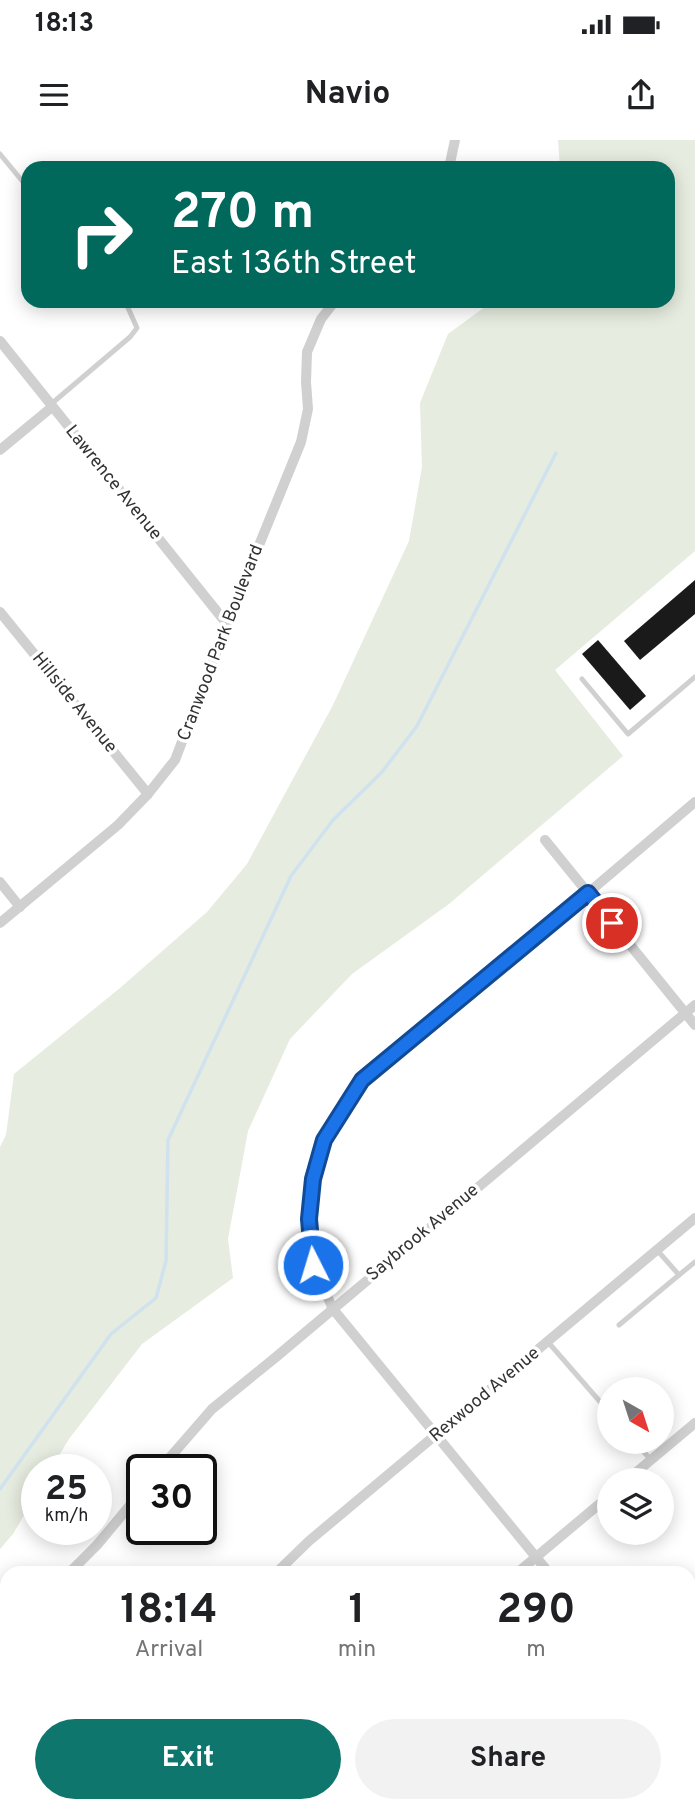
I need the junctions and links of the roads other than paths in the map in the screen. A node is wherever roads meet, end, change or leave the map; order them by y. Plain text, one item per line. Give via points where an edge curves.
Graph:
1 (455, 140) edge
2 (0, 154) edge
3 (450, 161) edge
4 (21, 180) edge
5 (128, 308) edge
6 (330, 308) edge
7 (0, 341) edge
8 (51, 406) junction
9 (0, 450) edge
10 (0, 612) edge
11 (227, 624) junction
12 (695, 677) edge
13 (582, 679) dead end
14 (148, 794) junction
15 (695, 802) edge
16 (545, 840) dead end
17 (0, 882) edge
18 (588, 893) junction
19 (20, 907) junction
20 (0, 923) edge
21 (695, 1005) edge
22 (685, 1013) junction
23 (695, 1026) edge
24 (695, 1218) edge
25 (657, 1250) junction
26 (695, 1262) edge
27 (679, 1275) junction
28 (333, 1308) junction
29 (619, 1325) dead end
30 (548, 1342) junction
31 (597, 1398) edge
32 (695, 1423) edge
33 (437, 1436) junction
34 (173, 1454) edge
35 (645, 1454) edge
36 (651, 1461) junction
37 (642, 1468) edge
38 (597, 1506) edge
39 (126, 1510) edge
40 (536, 1558) junction
41 (76, 1566) edge
42 (283, 1566) edge
43 (526, 1566) edge
44 (542, 1566) edge

1 - 3 street
2 - 4 lane
5 - 8 lane via 137,328 130,337
6 - 11 street, Cranwood Park Boulevard via 307,352 308,409 301,442
7 - 8 street, Lawrence Avenue
8 - 9 street
8 - 11 street, Lawrence Avenue
10 - 14 street, Hillside Avenue
11 - 14 street, Cranwood Park Boulevard via 175,760
12 - 13 lane via 628,734
14 - 19 street, Cranwood Park Boulevard
15 - 18 street
16 - 18 street
17 - 19 street
18 - 22 street
18 - 28 street via 362,1080 338,1116 324,1140 313,1179 309,1219 313,1265
19 - 20 street, Cranwood Park Boulevard
21 - 22 street, Saybrook Avenue
22 - 23 street
22 - 28 street, Saybrook Avenue
24 - 25 street, Rexwood Avenue
25 - 27 lane
25 - 30 street, Rexwood Avenue
26 - 27 lane
27 - 29 lane
28 - 33 street
28 - 34 street, Saybrook Avenue via 212,1409
30 - 31 lane
30 - 33 street, Rexwood Avenue
32 - 36 street
33 - 40 street
33 - 42 street, Rexwood Avenue
35 - 36 lane
36 - 37 street
38 - 40 street
39 - 41 street
40 - 43 street
40 - 44 street

